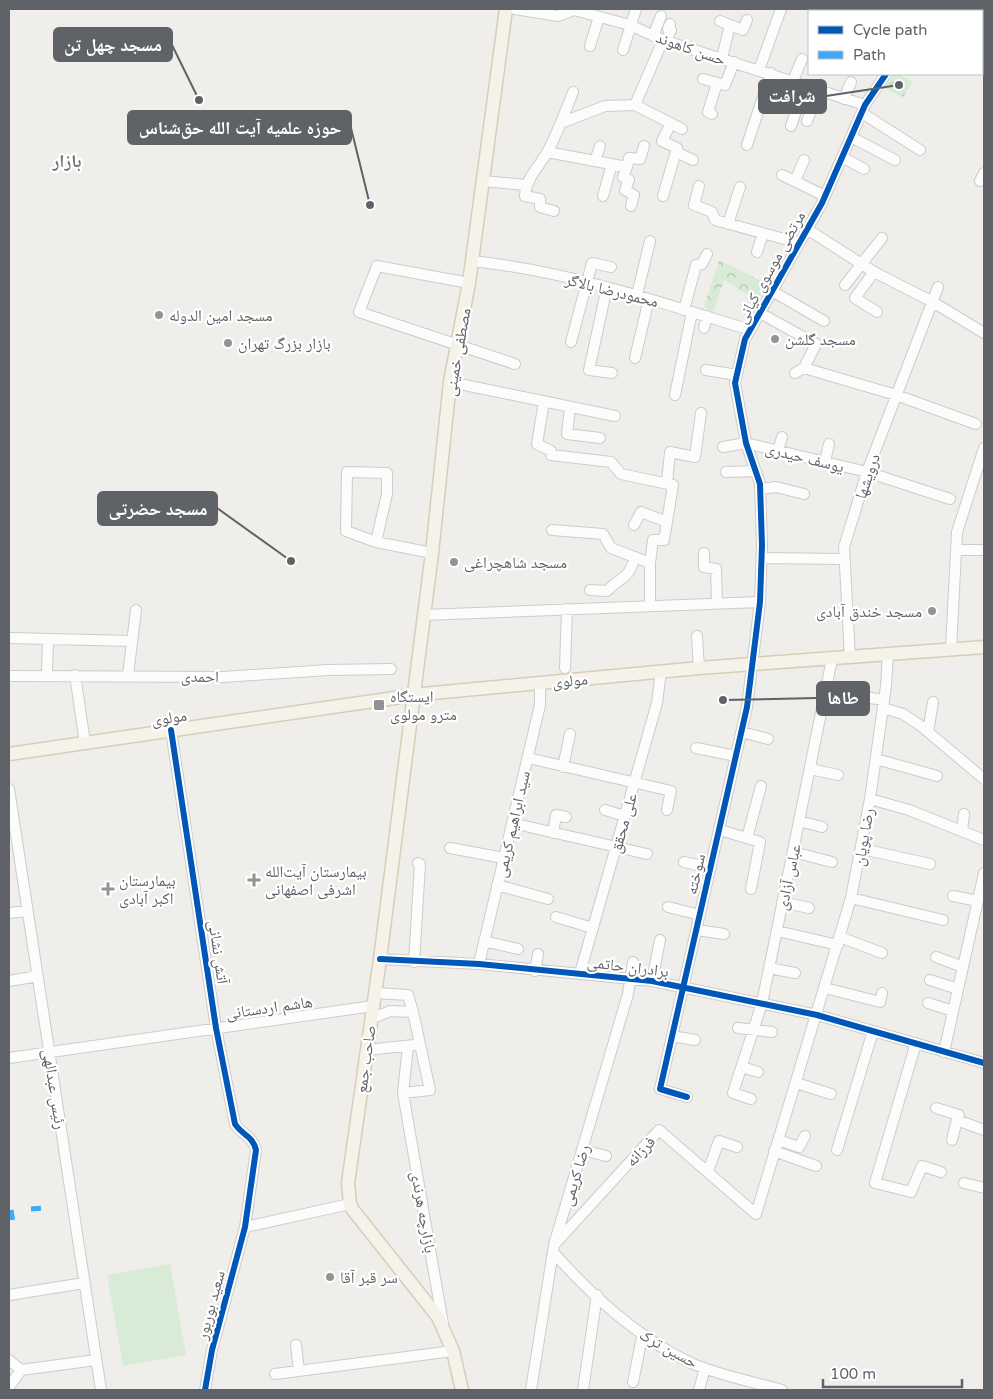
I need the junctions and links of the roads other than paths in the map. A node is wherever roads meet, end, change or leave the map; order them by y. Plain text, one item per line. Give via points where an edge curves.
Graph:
1 (506, 9) edge
2 (515, 9) edge
3 (636, 9) edge
4 (781, 9) edge
5 (661, 16) dead end
6 (599, 17) junction
7 (747, 20) dead end
8 (720, 21) dead end
9 (670, 24) dead end
10 (630, 25) junction
11 (730, 25) junction
12 (653, 36) junction
13 (665, 41) junction
14 (590, 46) dead end
15 (683, 46) junction
16 (623, 50) dead end
17 (680, 57) dead end
18 (722, 58) junction
19 (802, 60) dead end
20 (734, 62) junction
21 (759, 70) junction
22 (771, 73) junction
23 (885, 75) edge
24 (703, 79) dead end
25 (793, 81) junction
26 (851, 82) dead end
27 (721, 84) junction
28 (806, 85) junction
29 (819, 91) junction
30 (573, 92) dead end
31 (844, 99) junction
32 (635, 105) junction
33 (863, 109) junction
34 (712, 114) dead end
35 (807, 121) dead end
36 (561, 123) junction
37 (671, 123) junction
38 (791, 126) dead end
39 (682, 129) dead end
40 (851, 137) junction
41 (747, 145) dead end
42 (600, 146) dead end
43 (644, 146) dead end
44 (920, 150) dead end
45 (676, 152) junction
46 (545, 155) junction
47 (842, 157) junction
48 (693, 160) dead end
49 (804, 160) dead end
50 (894, 160) dead end
51 (595, 161) junction
52 (612, 164) junction
53 (627, 167) junction
54 (864, 169) dead end
55 (782, 175) dead end
56 (482, 181) junction
57 (795, 181) junction
58 (526, 185) junction
59 (699, 186) dead end
60 (740, 187) dead end
61 (603, 196) dead end
62 (663, 196) dead end
63 (825, 196) junction
64 (632, 206) dead end
65 (554, 211) dead end
66 (728, 224) junction
67 (808, 229) junction
68 (763, 233) junction
69 (882, 238) dead end
70 (650, 241) dead end
71 (799, 243) junction
72 (756, 252) dead end
73 (707, 254) dead end
74 (472, 261) junction
75 (862, 264) junction
76 (611, 267) dead end
77 (874, 272) junction
78 (469, 283) junction
79 (587, 283) junction
80 (845, 285) dead end
81 (607, 288) junction
82 (938, 288) dead end
83 (772, 291) junction
84 (637, 295) junction
85 (649, 299) junction
86 (931, 301) junction
87 (688, 311) junction
88 (877, 312) dead end
89 (760, 313) junction
90 (707, 316) junction
91 (824, 321) dead end
92 (704, 328) dead end
93 (750, 330) junction
94 (984, 333) edge
95 (571, 342) dead end
96 (458, 345) junction
97 (635, 358) dead end
98 (515, 364) dead end
99 (706, 370) dead end
100 (612, 373) dead end
101 (736, 375) junction
102 (450, 382) junction
103 (675, 395) dead end
104 (896, 395) junction
105 (544, 401) junction
106 (570, 407) junction
107 (701, 413) dead end
108 (615, 416) dead end
109 (976, 424) dead end
110 (782, 437) dead end
111 (600, 438) dead end
112 (746, 443) junction
113 (829, 444) dead end
114 (723, 447) dead end
115 (984, 448) edge
116 (778, 451) junction
117 (825, 461) junction
118 (980, 470) edge
119 (756, 471) junction
120 (726, 472) dead end
121 (867, 472) junction
122 (667, 483) junction
123 (760, 489) junction
124 (804, 494) dead end
125 (950, 500) dead end
126 (667, 522) junction
127 (634, 525) dead end
128 (552, 530) dead end
129 (376, 542) junction
130 (956, 550) junction
131 (984, 550) edge
132 (432, 553) junction
133 (704, 553) dead end
134 (635, 557) junction
135 (762, 558) junction
136 (844, 559) junction
137 (650, 563) junction
138 (590, 590) dead end
139 (760, 602) junction
140 (716, 603) junction
141 (650, 605) junction
142 (567, 609) junction
143 (136, 610) dead end
144 (423, 615) junction
145 (697, 636) dead end
146 (9, 638) edge
147 (48, 639) junction
148 (132, 641) junction
149 (984, 647) edge
150 (951, 649) junction
151 (888, 655) junction
152 (850, 658) junction
153 (832, 659) junction
154 (752, 664) junction
155 (565, 668) dead end
156 (699, 668) junction
157 (391, 670) dead end
158 (661, 671) junction
159 (47, 674) junction
160 (75, 675) junction
161 (128, 675) junction
162 (9, 676) edge
163 (540, 683) junction
164 (412, 695) junction
165 (857, 696) dead end
166 (934, 702) dead end
167 (884, 704) junction
168 (172, 730) junction
169 (742, 732) junction
170 (928, 732) junction
171 (570, 734) dead end
172 (768, 739) dead end
173 (85, 743) junction
174 (696, 748) dead end
175 (9, 754) edge
176 (736, 756) junction
177 (528, 758) junction
178 (876, 759) junction
179 (563, 767) junction
180 (810, 769) junction
181 (838, 775) dead end
182 (937, 776) dead end
183 (984, 778) edge
184 (634, 784) junction
185 (761, 786) dead end
186 (9, 789) edge
187 (870, 799) junction
188 (605, 810) dead end
189 (667, 810) dead end
190 (964, 814) dead end
191 (625, 816) junction
192 (566, 817) dead end
193 (799, 822) junction
194 (512, 823) junction
195 (822, 827) dead end
196 (720, 830) junction
197 (962, 832) junction
198 (553, 833) junction
199 (747, 838) junction
200 (13, 839) edge
201 (984, 840) edge
202 (450, 848) dead end
203 (616, 848) junction
204 (862, 849) junction
205 (793, 852) junction
206 (647, 854) dead end
207 (504, 858) junction
208 (684, 862) dead end
209 (832, 862) dead end
210 (418, 863) dead end
211 (930, 864) dead end
212 (711, 868) junction
213 (984, 873) edge
214 (497, 885) junction
215 (752, 889) dead end
216 (953, 896) dead end
217 (548, 898) dead end
218 (852, 898) junction
219 (978, 901) junction
220 (782, 902) junction
221 (668, 907) dead end
222 (809, 908) dead end
223 (28, 910) junction
224 (9, 913) edge
225 (700, 914) junction
226 (556, 917) dead end
227 (943, 920) dead end
228 (593, 928) junction
229 (697, 930) junction
230 (776, 931) junction
231 (724, 934) dead end
232 (660, 940) dead end
233 (484, 941) junction
234 (839, 941) junction
235 (518, 949) dead end
236 (882, 953) dead end
237 (538, 954) dead end
238 (936, 957) dead end
239 (380, 959) junction
240 (414, 962) junction
241 (633, 962) dead end
242 (479, 964) junction
243 (963, 966) junction
244 (769, 968) junction
245 (535, 970) junction
246 (795, 972) dead end
247 (580, 973) junction
248 (38, 976) junction
249 (632, 978) junction
250 (652, 980) junction
251 (930, 980) dead end
252 (9, 981) edge
253 (684, 987) junction
254 (825, 988) junction
255 (958, 989) junction
256 (375, 993) junction
257 (882, 993) dead end
258 (762, 1003) junction
259 (928, 1003) dead end
260 (953, 1011) junction
261 (372, 1012) junction
262 (413, 1012) junction
263 (817, 1015) junction
264 (216, 1028) junction
265 (738, 1028) dead end
266 (753, 1031) junction
267 (873, 1031) junction
268 (772, 1032) dead end
269 (672, 1036) junction
270 (695, 1040) dead end
271 (916, 1043) junction
272 (420, 1045) junction
273 (408, 1046) junction
274 (366, 1050) junction
275 (49, 1052) junction
276 (944, 1052) junction
277 (9, 1058) edge
278 (984, 1064) edge
279 (742, 1067) junction
280 (758, 1072) dead end
281 (796, 1083) junction
282 (403, 1093) junction
283 (831, 1094) dead end
284 (687, 1097) dead end
285 (751, 1099) dead end
286 (936, 1108) dead end
287 (957, 1120) junction
288 (984, 1130) edge
289 (805, 1136) dead end
290 (778, 1140) junction
291 (952, 1140) dead end
292 (737, 1147) dead end
293 (583, 1150) junction
294 (836, 1150) dead end
295 (774, 1152) junction
296 (606, 1156) dead end
297 (816, 1166) dead end
298 (708, 1171) junction
299 (941, 1172) dead end
300 (964, 1183) dead end
301 (984, 1188) edge
302 (350, 1204) junction
303 (756, 1214) joint
304 (245, 1227) junction
305 (554, 1248) junction
306 (84, 1283) junction
307 (9, 1295) edge
308 (597, 1295) junction
309 (444, 1330) junction
310 (642, 1337) junction
311 (296, 1345) dead end
312 (453, 1351) junction
313 (9, 1360) edge
314 (96, 1360) junction
315 (706, 1368) junction
316 (21, 1370) junction
317 (299, 1371) junction
318 (274, 1374) dead end
319 (633, 1382) dead end
320 (9, 1387) edge
321 (101, 1390) edge
322 (205, 1390) edge
323 (462, 1390) edge
324 (531, 1390) edge
325 (583, 1390) edge
326 (699, 1390) edge
327 (782, 1390) edge

1 - 56 main road, مصطفی خمینی
2 - 6 street, حسن کاهوند via 558,16 574,10
3 - 10 street
4 - 21 street
5 - 12 street
6 - 10 street, حسن کاهوند
6 - 14 street
7 - 11 street via 742,30
8 - 11 street
9 - 13 street via 668,28 671,30
10 - 12 street, حسن کاهوند
10 - 16 street
11 - 18 street
12 - 13 street, حسن کاهوند
13 - 15 street, حسن کاهوند
13 - 32 street
15 - 17 street
15 - 18 street, حسن کاهوند
18 - 20 street, حسن کاهوند
19 - 25 street
20 - 21 street, حسن کاهوند
20 - 27 street
21 - 22 street, حسن کاهوند
22 - 25 street, حسن کاهوند
22 - 41 street
23 - 33 street, مرتضی موسوی کیانی
24 - 27 street
25 - 28 street, حسن کاهوند
26 - 31 street
27 - 34 street via 708,112
28 - 29 street, حسن کاهوند
28 - 38 street
29 - 31 street, حسن کاهوند
29 - 35 street
30 - 36 street
31 - 33 street, حسن کاهوند
32 - 36 street via 605,106
32 - 37 street
33 - 40 street, مرتضی موسوی کیانی
33 - 44 street, حسن کاهوند
36 - 46 street
37 - 39 street
37 - 45 street via 662,141 677,148
40 - 47 street, مرتضی موسوی کیانی
40 - 50 street
42 - 51 street
43 - 53 street via 640,159 630,158
45 - 48 street
45 - 62 street
46 - 51 street
46 - 58 street
47 - 54 street
47 - 63 street, مرتضی موسوی کیانی
49 - 57 street
51 - 52 street
52 - 53 street
52 - 61 street
53 - 64 street via 623,177 629,180 625,190 634,195
55 - 57 street
56 - 58 street
56 - 74 main road, مصطفی خمینی
57 - 63 street
58 - 65 street via 525,196 540,199 540,207
59 - 66 street via 694,204 712,212 715,220
60 - 66 street
63 - 67 street, مرتضی موسوی کیانی
66 - 68 street
67 - 71 street, مرتضی موسوی کیانی
67 - 75 street
68 - 71 street
68 - 72 street
69 - 75 street
70 - 84 street
71 - 83 street, مرتضی موسوی کیانی
73 - 87 street via 702,264 696,264
74 - 78 main road, مصطفی خمینی
74 - 79 street, محمودرضا بالاگر via 504,264
75 - 77 street
75 - 80 street
76 - 79 street via 592,263
77 - 86 street
77 - 88 street via 855,298
78 - 96 main road, مصطفی خمینی
78 - 96 street via 377,266 359,312
79 - 81 street, محمودرضا بالاگر
79 - 95 street
81 - 84 street, محمودرضا بالاگر
81 - 100 street via 589,370
82 - 86 street, درویشها
83 - 89 street, مرتضی موسوی کیانی
83 - 91 street
84 - 85 street, محمودرضا بالاگر
85 - 87 street, محمودرضا بالاگر
85 - 97 street
86 - 94 street
86 - 104 street, درویشها
87 - 90 street, محمودرضا بالاگر
87 - 103 street
89 - 93 street, مرتضی موسوی کیانی
89 - 104 street via 816,344 800,370
90 - 92 street
90 - 93 street, محمودرضا بالاگر
93 - 101 street, مرتضی موسوی کیانی
96 - 98 street
96 - 102 main road, مصطفی خمینی
99 - 101 street
101 - 112 street, مرتضی موسوی کیانی
102 - 105 street
102 - 132 main road, مصطفی خمینی
104 - 109 street
104 - 121 street, درویشها
105 - 106 street
105 - 122 street via 537,444 551,451 551,455 611,462 620,474
106 - 108 street
106 - 111 street via 567,434
107 - 122 street via 695,457 670,452
110 - 116 street
112 - 114 street
112 - 116 street, یوسف حیدری
112 - 119 street, مرتضی موسوی کیانی
113 - 117 street
115 - 118 street
116 - 117 street, یوسف حیدری
117 - 121 street, یوسف حیدری
118 - 130 street via 957,532
119 - 120 street
119 - 123 street, مرتضی موسوی کیانی
121 - 125 street, یوسف حیدری
121 - 136 street, درویشها via 844,547
122 - 126 street via 673,485
123 - 124 street via 776,487
123 - 135 street, مرتضی موسوی کیانی
126 - 127 street via 641,512
126 - 137 street via 664,540 653,540
128 - 134 street via 603,534 611,548
129 - 129 street via 346,531 347,472 387,473 387,494
129 - 132 street
130 - 131 street
130 - 150 street
132 - 144 main road, مصطفی خمینی
133 - 140 street via 704,567 716,569
134 - 137 street
134 - 138 street via 624,579 607,590
135 - 136 street
135 - 139 street, مرتضی موسوی کیانی
136 - 152 street, درویشها
137 - 141 street
139 - 140 street
139 - 154 street, مرتضی موسوی کیانی
140 - 141 street
141 - 142 street
142 - 144 street
142 - 155 street
143 - 148 street
144 - 164 main road, مصطفی خمینی
145 - 156 street
146 - 147 street
147 - 148 street
147 - 159 street
148 - 161 street
149 - 150 main road, مولوی
150 - 151 main road, مولوی
151 - 152 main road, مولوی
151 - 167 street, رضا پویان
152 - 153 main road, مولوی
153 - 154 main road, مولوی
153 - 180 street, عباس آزادی
154 - 156 main road, مولوی
154 - 169 street, سوخته
156 - 158 main road, مولوی
157 - 161 street, احمدی via 328,670 223,677
158 - 163 main road, مولوی
158 - 184 street, علی محقق via 657,703
159 - 160 street, احمدی
159 - 162 street, احمدی
160 - 161 street, احمدی
160 - 173 street
163 - 164 main road, مولوی
163 - 177 street, سید ابراهیم کریمی via 540,705
164 - 168 main road, مولوی
164 - 239 main road, صاحب جمع
165 - 167 street
166 - 170 street
167 - 170 street
167 - 178 street, رضا پویان
168 - 173 main road, مولوی
168 - 264 street, آتش نشانی
169 - 172 street
169 - 176 street, سوخته
170 - 183 street
171 - 179 street
173 - 175 main road, مولوی
174 - 176 street
176 - 196 street, سوخته
177 - 179 street
177 - 194 street, سید ابراهیم کریمی
178 - 182 street
178 - 187 street, رضا پویان
179 - 184 street
180 - 181 street
180 - 193 street, عباس آزادی
184 - 189 street via 671,791
184 - 191 street, علی محقق
185 - 199 street
186 - 200 street, رئیس عبدالهی
187 - 197 street via 909,810
187 - 204 street, رضا پویان
188 - 191 street
190 - 197 street
191 - 203 street, علی محقق
192 - 198 street via 556,815
193 - 195 street
193 - 205 street, عباس آزادی
194 - 198 street
194 - 207 street, سید ابراهیم کریمی
196 - 199 street
196 - 212 street, سوخته
197 - 201 street
198 - 203 street
199 - 215 street via 760,842
200 - 223 street, رئیس عبدالهی
202 - 207 street
203 - 206 street
203 - 228 street, علی محقق
204 - 211 street
204 - 218 street, رضا پویان
205 - 209 street
205 - 220 street, عباس آزادی
207 - 214 street, سید ابراهیم کریمی
208 - 212 street
210 - 240 street
212 - 225 street, سوخته
213 - 219 street
214 - 217 street
214 - 233 street, سید ابراهیم کریمی
216 - 219 street
218 - 227 street
218 - 234 street, رضا پویان
219 - 243 street
220 - 222 street
220 - 230 street, عباس آزادی
221 - 225 street
223 - 224 street
223 - 248 street, رئیس عبدالهی
225 - 229 street, سوخته
226 - 228 street
228 - 247 street, علی محقق
229 - 231 street
229 - 253 street, سوخته
230 - 234 street
230 - 244 street, عباس آزادی
232 - 250 street
233 - 235 street
233 - 242 street, سید ابراهیم کریمی
234 - 236 street
234 - 254 street, رضا پویان
237 - 245 street
238 - 243 street
239 - 240 street, برادران حاتمی
239 - 256 main road, صاحب جمع
240 - 242 street, برادران حاتمی
241 - 249 street, رضا کریمی
242 - 245 street, برادران حاتمی
243 - 255 street
244 - 246 street
244 - 258 street, عباس آزادی
245 - 247 street, برادران حاتمی
247 - 249 street, برادران حاتمی
248 - 252 street
248 - 275 street, رئیس عبدالهی
249 - 250 street, برادران حاتمی
249 - 293 street, رضا کریمی
250 - 253 street, برادران حاتمی
251 - 255 street
253 - 258 street, برادران حاتمی
253 - 269 street, سوخته
254 - 257 street via 880,1002
254 - 263 street, رضا پویان
255 - 260 street
256 - 261 main road, صاحب جمع
256 - 262 street via 408,995
258 - 263 street, برادران حاتمی
258 - 266 street, عباس آزادی
259 - 260 street
260 - 276 street
261 - 262 street, هاشم اردستانی
261 - 264 street, هاشم اردستانی
261 - 274 main road, صاحب جمع
262 - 272 street
263 - 267 street, برادران حاتمی
263 - 281 street, رضا پویان
264 - 275 street, هاشم اردستانی
264 - 304 street, آتش نشانی via 235,1124 252,1138 256,1150
265 - 266 street
266 - 268 street
266 - 279 street, عباس آزادی
267 - 271 street, برادران حاتمی
267 - 294 street
269 - 270 street
269 - 284 street, سوخته via 660,1089
271 - 276 street, برادران حاتمی
271 - 299 street via 875,1183 911,1192 922,1166
272 - 273 street
272 - 282 street via 430,1090
273 - 274 street
273 - 282 street, بازارچه هرندی
274 - 302 main road, صاحب جمع via 349,1173
275 - 277 street, هاشم اردستانی
275 - 306 street, رئیس عبدالهی
276 - 278 street, برادران حاتمی
279 - 280 street
279 - 285 street, عباس آزادی via 733,1093
281 - 283 street
281 - 290 street, رضا پویان
282 - 309 street, بازارچه هرندی
286 - 287 street via 959,1115
287 - 288 street
287 - 291 street
289 - 290 street via 799,1147
290 - 295 street, رضا پویان
292 - 298 street via 719,1141
293 - 296 street
293 - 305 street, رضا کریمی
295 - 297 street
295 - 303 street, رضا پویان
298 - 303 street, فرزانه
298 - 305 street, فرزانه via 659,1130
300 - 301 street
302 - 304 street
302 - 309 main road via 430,1306
304 - 322 street, سعید بوربور via 212,1350
305 - 308 street, حسین ترک
305 - 324 street, رضا کریمی
306 - 307 street
306 - 314 street, رئیس عبدالهی
308 - 310 street, حسین ترک
308 - 325 street
309 - 312 main road
310 - 315 street, حسین ترک
310 - 319 street
311 - 317 street
312 - 317 street
312 - 323 main road
313 - 316 street
314 - 316 street
314 - 321 street, رئیس عبدالهی
315 - 326 street
315 - 327 street, حسین ترک
316 - 320 street
317 - 318 street

